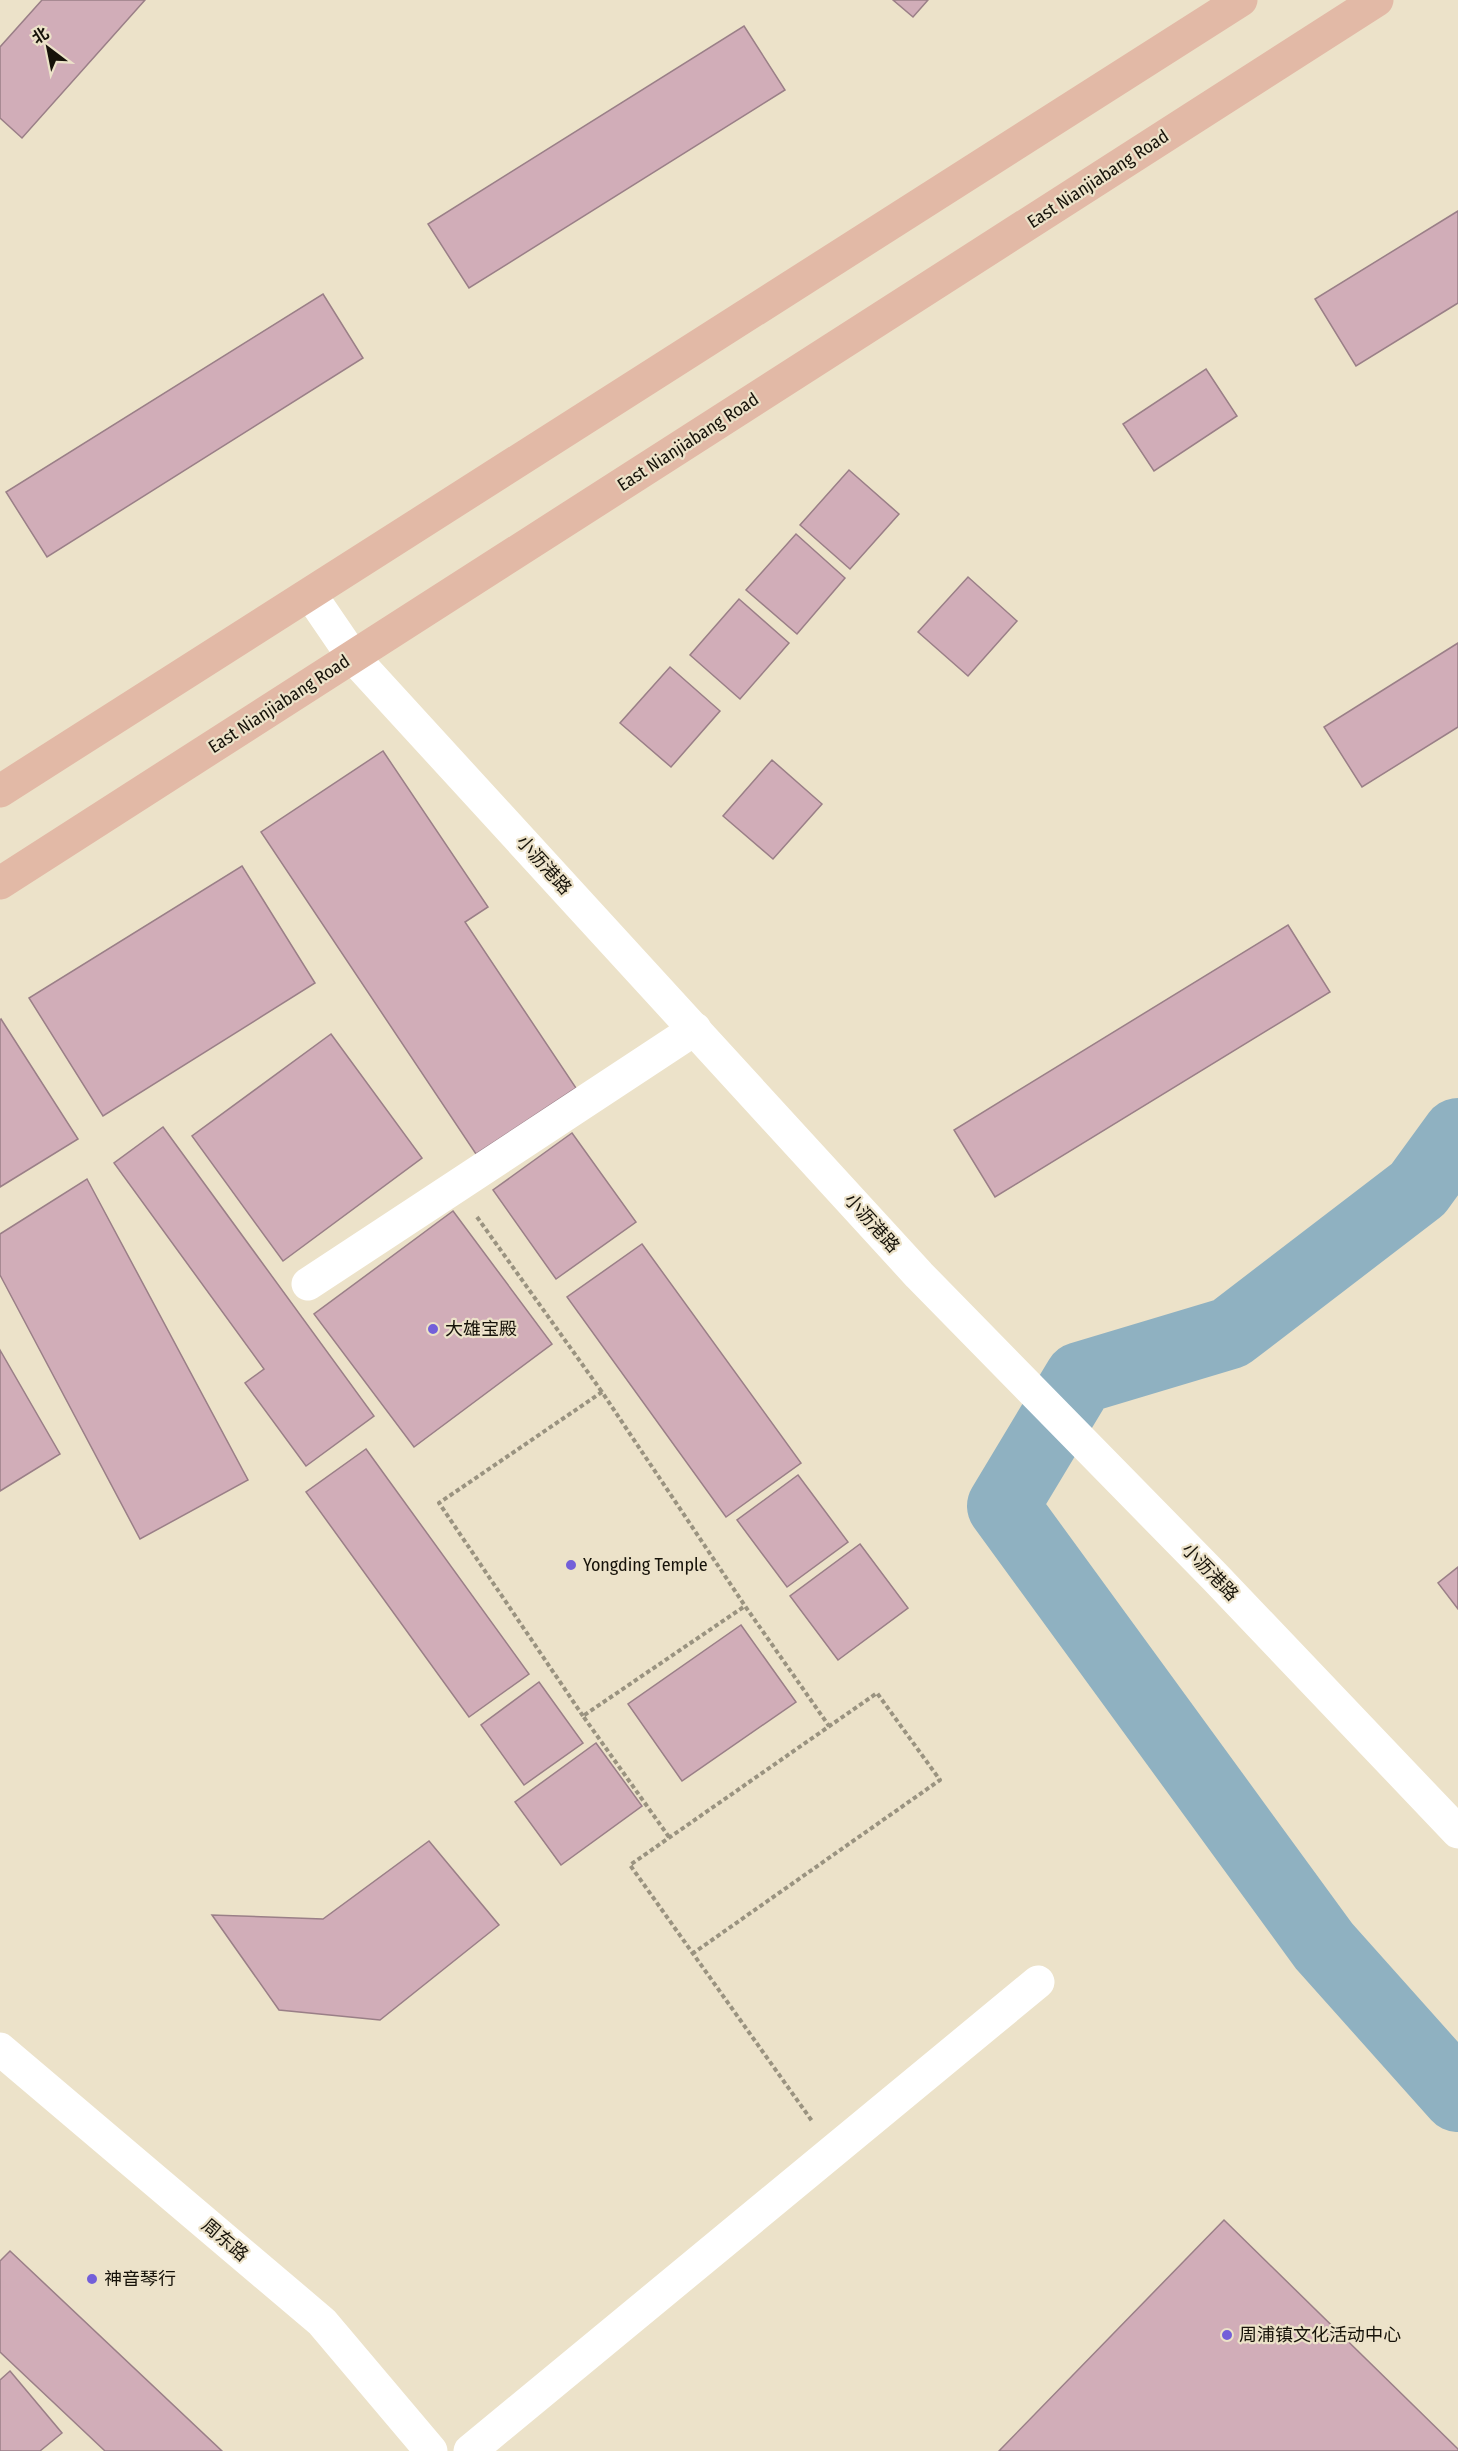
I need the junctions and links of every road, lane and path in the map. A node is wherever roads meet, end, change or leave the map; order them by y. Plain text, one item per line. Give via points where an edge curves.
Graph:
1 (1241, 0) edge
2 (1377, 0) edge
3 (310, 594) junction
4 (353, 657) junction
5 (0, 791) edge
6 (0, 883) edge
7 (694, 1029) junction
8 (456, 1187) junction
9 (308, 1284) dead end
10 (602, 1392) junction
11 (745, 1606) junction
12 (583, 1716) junction
13 (829, 1726) junction
14 (1458, 1832) edge
15 (669, 1838) junction
16 (692, 1954) junction
17 (1038, 1982) dead end
18 (0, 2049) edge
19 (834, 2151) junction
20 (431, 2451) edge
21 (470, 2451) edge

1 - 3 main road
2 - 4 main road, East Nianjiabang Road
3 - 4 street, 小沥港路
3 - 5 main road
4 - 6 main road, East Nianjiabang Road
4 - 7 street, 小沥港路
7 - 8 street
7 - 14 street, 小沥港路 via 919,1275
8 - 9 street
8 - 10 path
10 - 11 path
10 - 12 path via 439,1503
11 - 12 path
11 - 13 path
12 - 15 path
13 - 15 path
13 - 16 path via 877,1693 940,1780
15 - 16 path via 630,1865
16 - 19 path
17 - 19 street
18 - 20 street, 周东路 via 322,2322
19 - 21 street

